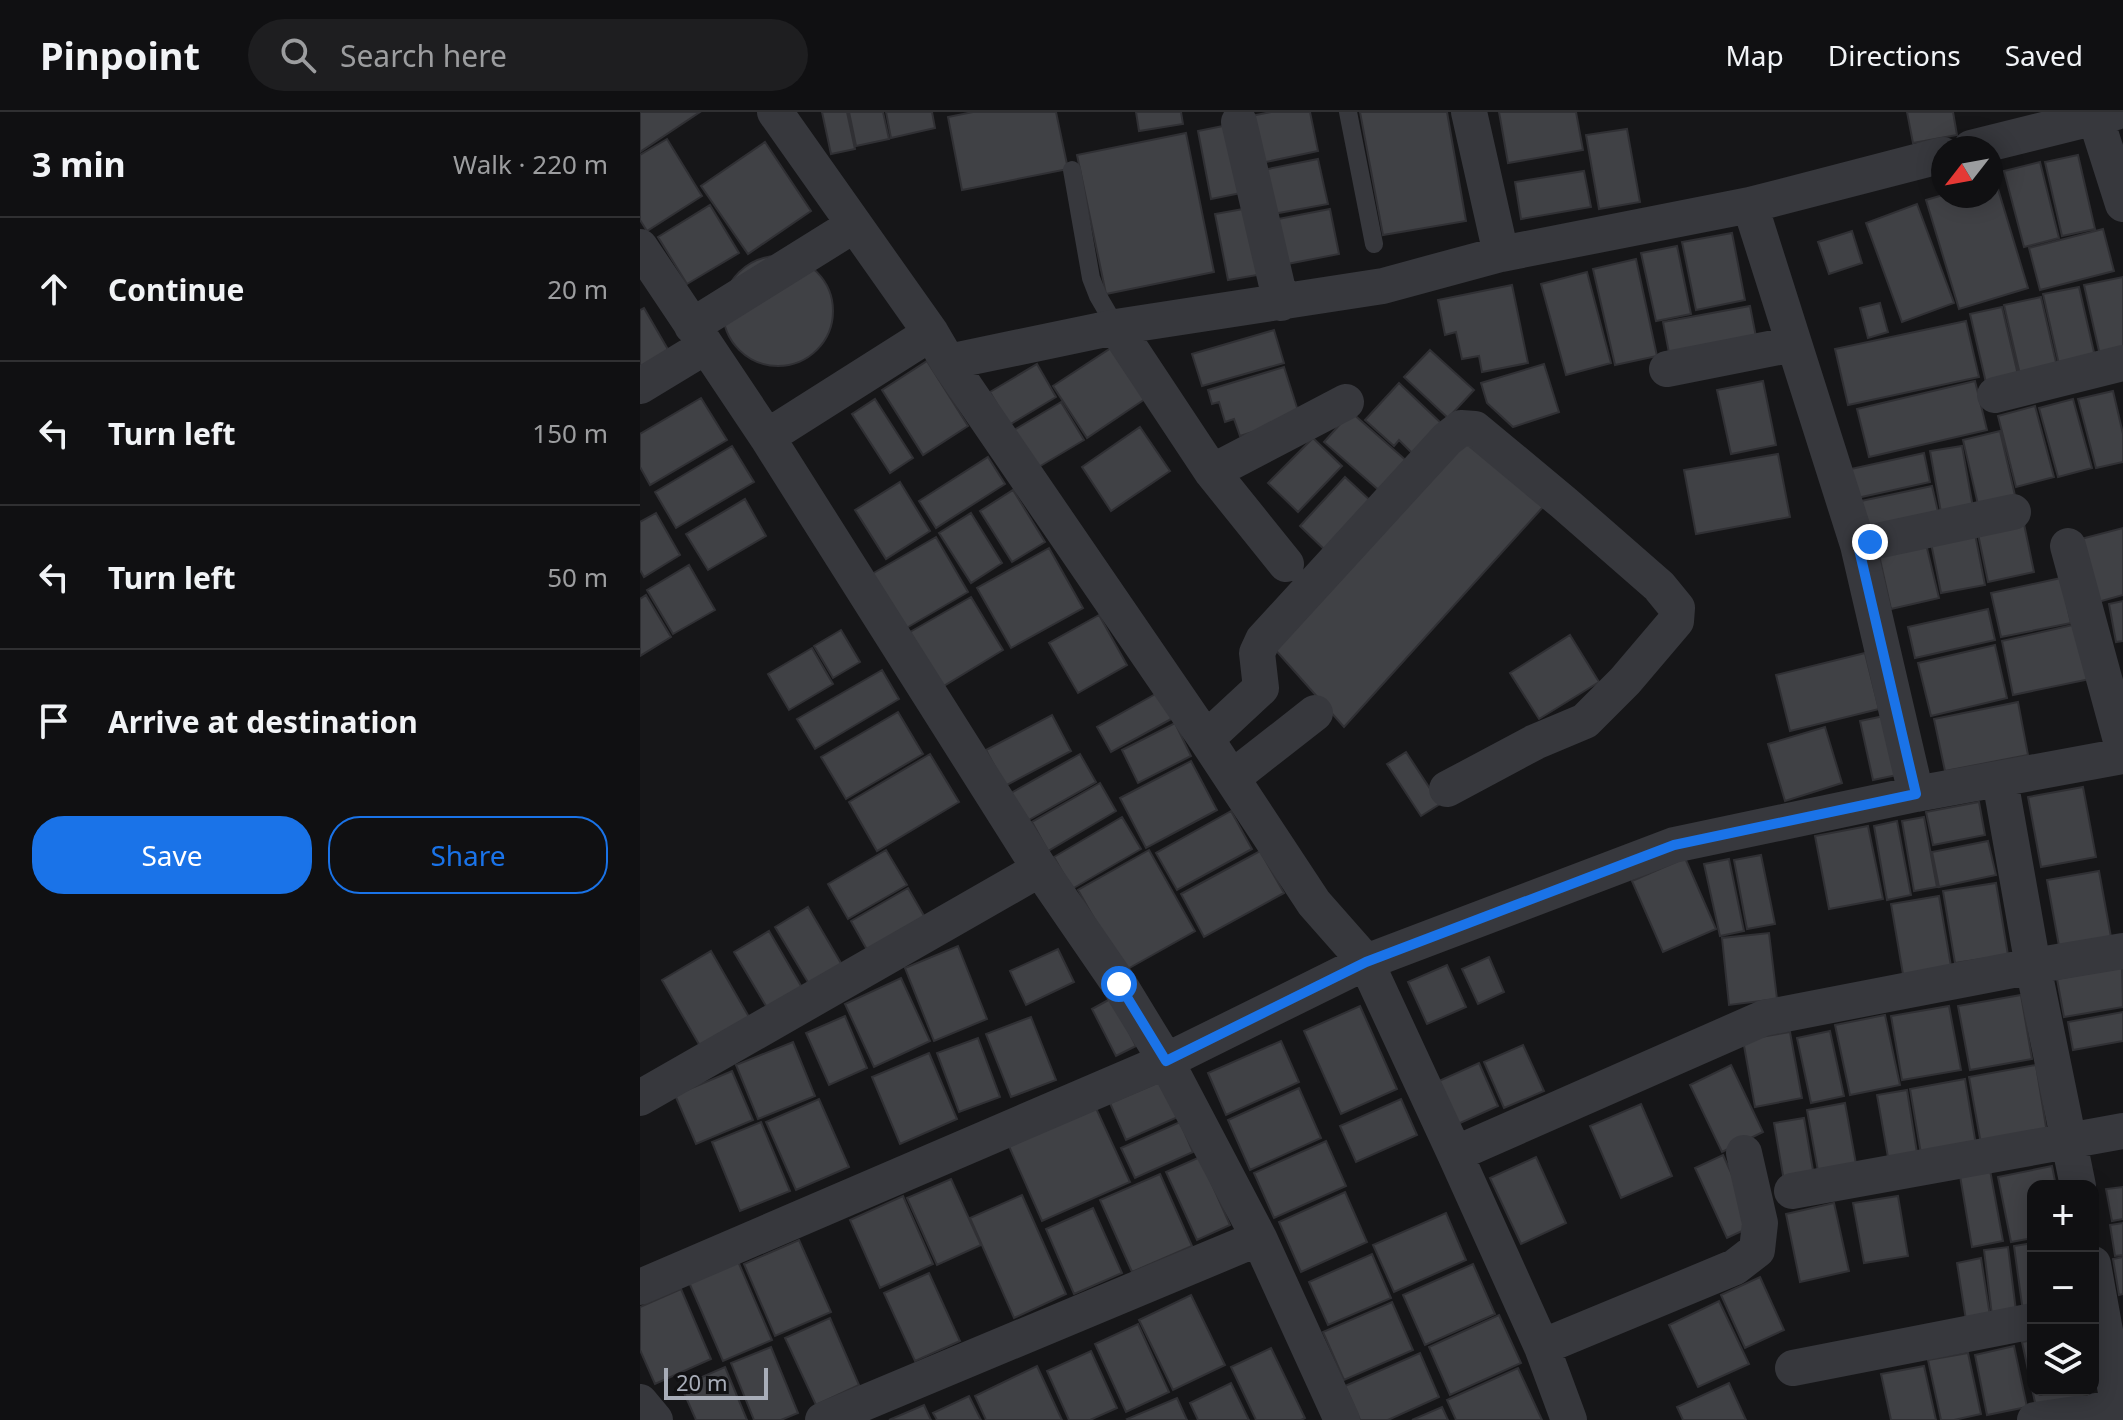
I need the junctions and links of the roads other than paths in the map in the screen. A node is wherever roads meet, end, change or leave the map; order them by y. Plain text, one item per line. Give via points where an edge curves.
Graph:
1 (775, 112) edge
2 (1348, 112) edge
3 (1469, 112) edge
4 (2105, 114) edge
5 (1239, 122) dead end
6 (2003, 140) edge
7 (1931, 158) edge
8 (1072, 170) dead end
9 (2123, 204) edge
10 (1750, 205) junction
11 (854, 225) junction
12 (1374, 244) dead end
13 (640, 247) edge
14 (1501, 254) junction
15 (1281, 303) junction
16 (1116, 327) junction
17 (699, 336) junction
18 (1794, 344) junction
19 (940, 348) junction
20 (2123, 363) edge
21 (1667, 369) dead end
22 (640, 386) edge
23 (1995, 395) dead end
24 (1346, 402) dead end
25 (767, 437) junction
26 (1212, 472) junction
27 (2013, 512) dead end
28 (1858, 545) junction
29 (2068, 546) dead end
30 (1286, 564) dead end
31 (1315, 713) dead end
32 (1206, 739) junction
33 (2123, 748) edge
34 (2123, 756) edge
35 (1232, 778) junction
36 (2000, 780) junction
37 (1447, 789) dead end
38 (1916, 794) junction
39 (1040, 869) junction
40 (2123, 951) edge
41 (1366, 962) junction
42 (2033, 966) junction
43 (1166, 1061) junction
44 (640, 1098) edge
45 (2123, 1131) edge
46 (2070, 1140) junction
47 (1744, 1153) dead end
48 (1455, 1154) junction
49 (2077, 1180) edge
50 (1792, 1191) dead end
51 (1259, 1238) junction
52 (2099, 1284) edge
53 (640, 1287) edge
54 (2106, 1307) edge
55 (2027, 1322) edge
56 (1542, 1347) junction
57 (1793, 1368) dead end
58 (640, 1402) edge
59 (2121, 1412) edge
60 (1340, 1419) edge
61 (655, 1420) edge
62 (823, 1420) edge
63 (1569, 1420) edge
64 (2035, 1420) edge

1 - 11 street
2 - 12 lane
3 - 14 street
4 - 6 street
4 - 9 street
5 - 15 street
7 - 10 street
8 - 16 lane via 1091,278
10 - 14 street
10 - 18 street
11 - 17 street
11 - 19 street
13 - 17 street
14 - 15 street via 1383,286
15 - 16 street
16 - 19 street
16 - 26 street
17 - 22 street
17 - 25 street
18 - 21 street
18 - 28 street
19 - 25 street
19 - 32 street
20 - 23 street
24 - 26 street
25 - 39 street
26 - 30 street
27 - 28 street
28 - 38 street
29 - 33 street
31 - 35 street
32 - 35 street
32 - 37 street via 1261,688 1257,653 1263,640 1447,439 1461,428 1475,429 1659,586 1677,608 1676,621 1585,721
34 - 36 street
35 - 41 street via 1314,903
36 - 38 street
36 - 42 street
38 - 41 street via 1674,845
39 - 43 street
39 - 44 street
40 - 42 street
41 - 43 street
41 - 48 street
42 - 46 street
42 - 48 street via 1764,1018
43 - 51 street
43 - 53 street
45 - 46 street
46 - 49 street
46 - 50 street
47 - 56 street via 1760,1223 1757,1250 1735,1267
48 - 56 street
51 - 60 street
51 - 62 street
52 - 54 street
54 - 59 street
55 - 57 street
56 - 63 street
58 - 61 street
59 - 64 street

